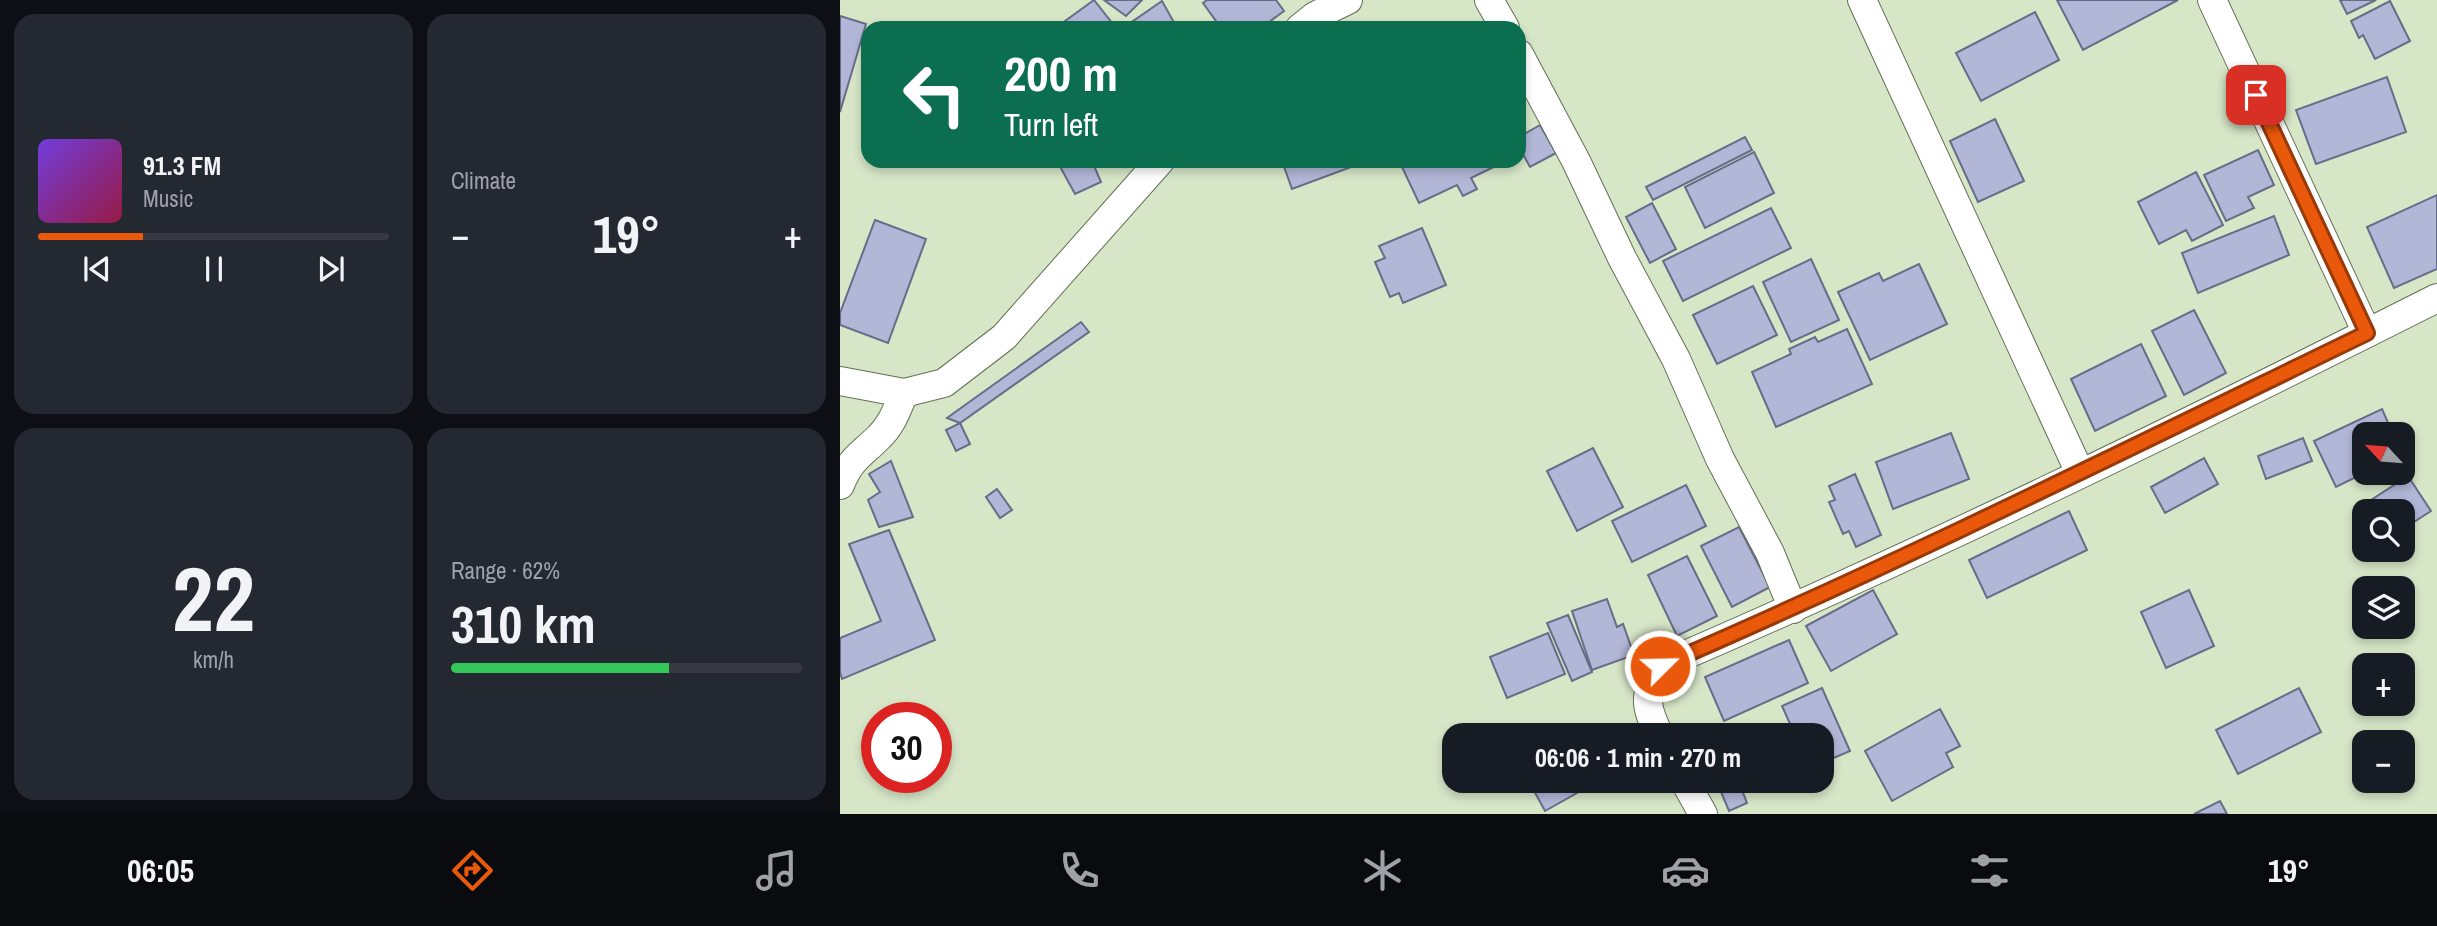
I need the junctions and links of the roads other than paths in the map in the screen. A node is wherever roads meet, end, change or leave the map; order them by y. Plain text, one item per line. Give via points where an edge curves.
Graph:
1 (1348, 0) edge
2 (1489, 0) edge
3 (1862, 0) edge
4 (2212, 0) edge
5 (1306, 15) edge
6 (1501, 21) edge
7 (1526, 67) edge
8 (1154, 168) edge
9 (2437, 298) edge
10 (2367, 333) junction
11 (840, 381) edge
12 (904, 393) junction
13 (2080, 473) junction
14 (840, 485) edge
15 (1793, 609) junction
16 (1655, 723) edge
17 (1691, 793) edge
18 (1703, 814) edge

1 - 5 street
2 - 6 street
3 - 13 street
4 - 10 street
7 - 15 street via 1676,359
8 - 12 street via 1004,337 944,383
9 - 10 street
10 - 13 street
11 - 12 street
12 - 14 street via 892,421 858,454
13 - 15 street
15 - 16 street via 1660,666 1646,698
17 - 18 street

